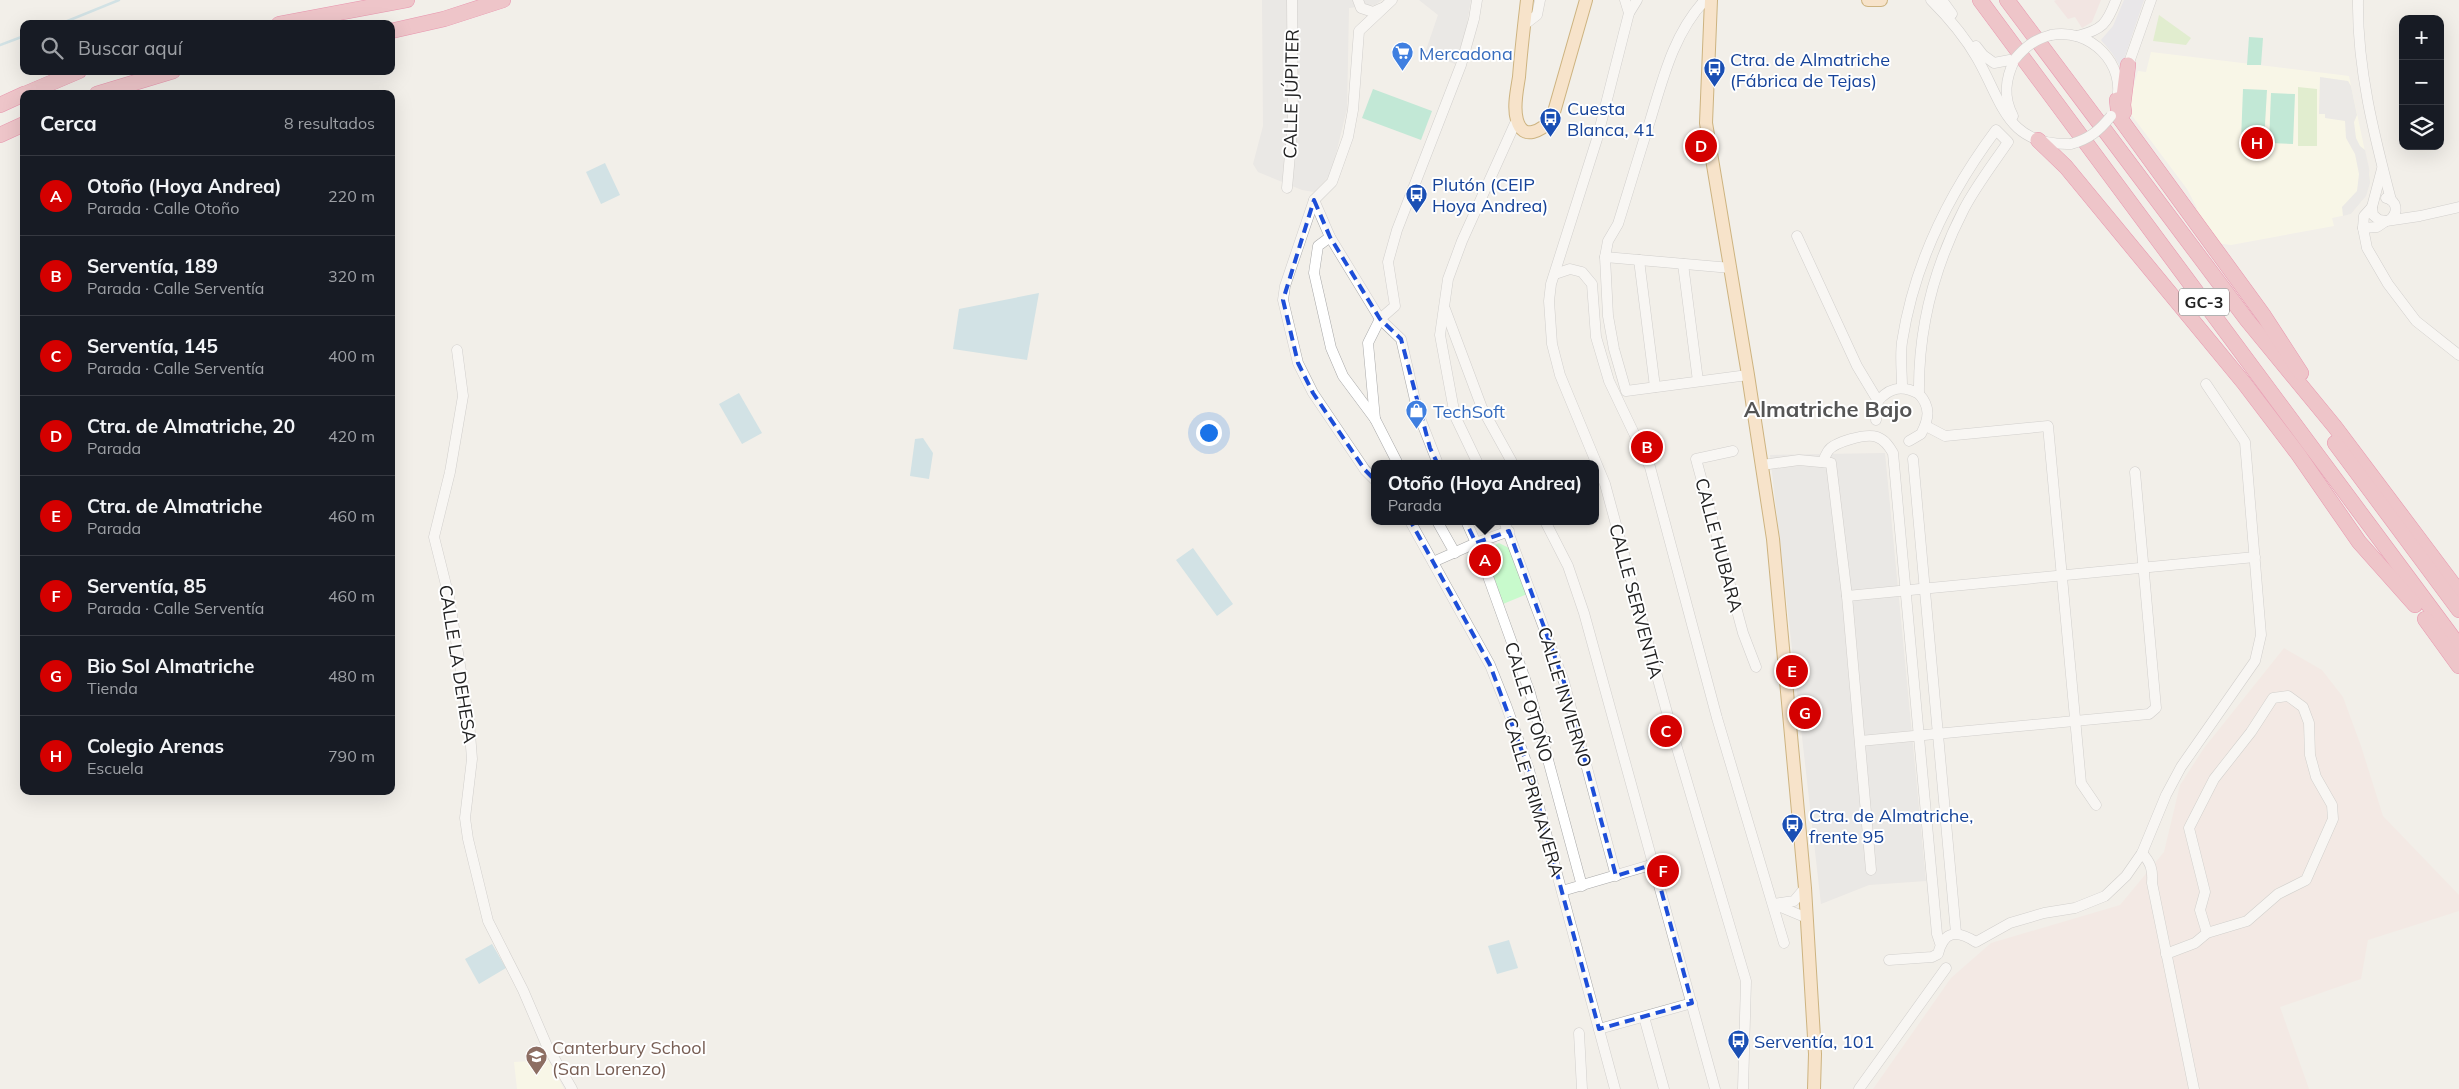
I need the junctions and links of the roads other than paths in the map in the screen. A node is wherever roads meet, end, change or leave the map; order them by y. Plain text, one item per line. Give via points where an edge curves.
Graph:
1 (407, 0) edge
2 (503, 0) edge
3 (1292, 0) edge
4 (1358, 0) edge
5 (1477, 0) edge
6 (1527, 0) edge
7 (1540, 0) edge
8 (1586, 0) edge
9 (1625, 0) edge
10 (1638, 0) edge
11 (1705, 0) edge
12 (1711, 0) edge
13 (1868, 0) edge
14 (1881, 0) edge
15 (1931, 0) edge
16 (1942, 0) edge
17 (1969, 0) edge
18 (1980, 0) edge
19 (2007, 0) edge
20 (2116, 0) edge
21 (2151, 0) edge
22 (2358, 0) edge
23 (1388, 3) edge
24 (1629, 13) junction
25 (300, 20) edge
26 (1524, 25) junction
27 (395, 30) edge
28 (2077, 36) junction
29 (2011, 62) junction
30 (2128, 65) junction
31 (2033, 71) junction
32 (69, 75) edge
33 (160, 75) edge
34 (34, 90) edge
35 (110, 90) edge
36 (20, 96) edge
37 (2117, 100) junction
38 (0, 104) edge
39 (1517, 119) junction
40 (20, 126) edge
41 (2126, 128) junction
42 (0, 135) edge
43 (2033, 137) junction
44 (2383, 168) junction
45 (1287, 188) dead end
46 (1314, 200) junction
47 (2394, 203) junction
48 (2373, 205) junction
49 (2459, 207) edge
50 (2420, 216) junction
51 (2385, 223) junction
52 (2363, 228) junction
53 (1797, 236) dead end
54 (1330, 237) junction
55 (2367, 248) junction
56 (1605, 257) junction
57 (1639, 260) junction
58 (1682, 264) junction
59 (1731, 268) junction
60 (1555, 274) junction
61 (1444, 306) junction
62 (1380, 319) junction
63 (2247, 320) junction
64 (457, 350) dead end
65 (2459, 355) edge
66 (1748, 375) junction
67 (1698, 381) junction
68 (2206, 384) dead end
69 (1655, 387) junction
70 (1902, 388) junction
71 (1919, 394) junction
72 (1878, 402) junction
73 (1375, 419) junction
74 (1876, 420) dead end
75 (1926, 426) junction
76 (2335, 427) junction
77 (1909, 441) dead end
78 (1733, 451) dead end
79 (1913, 459) dead end
80 (1396, 460) edge
81 (1436, 460) edge
82 (1476, 460) edge
83 (1511, 460) edge
84 (1595, 460) edge
85 (1823, 462) junction
86 (1762, 466) junction
87 (1599, 470) edge
88 (2135, 472) dead end
89 (1371, 476) edge
90 (1412, 525) edge
91 (1439, 525) edge
92 (1468, 525) edge
93 (1506, 525) edge
94 (1547, 525) edge
95 (1509, 531) junction
96 (2374, 534) junction
97 (1476, 543) junction
98 (1455, 553) junction
99 (2255, 557) junction
100 (1433, 562) junction
101 (2144, 568) junction
102 (2062, 575) junction
103 (1924, 588) junction
104 (1905, 590) junction
105 (2459, 592) edge
106 (1847, 596) junction
107 (2415, 605) junction
108 (2459, 610) edge
109 (2459, 646) edge
110 (1756, 666) dead end
111 (2459, 666) edge
112 (2075, 721) junction
113 (1938, 735) junction
114 (1919, 737) junction
115 (1860, 742) junction
116 (2096, 805) dead end
117 (2142, 853) junction
118 (1654, 864) junction
119 (1871, 870) dead end
120 (1616, 876) junction
121 (1582, 886) junction
122 (1805, 888) junction
123 (1562, 891) junction
124 (1773, 904) junction
125 (1807, 918) junction
126 (1956, 933) junction
127 (2207, 933) junction
128 (1784, 942) dead end
129 (1940, 943) junction
130 (2166, 954) junction
131 (1889, 960) dead end
132 (1946, 968) dead end
133 (1692, 1003) junction
134 (1644, 1017) junction
135 (1599, 1029) junction
136 (1579, 1032) dead end
137 (572, 1089) edge
138 (1582, 1089) edge
139 (1615, 1089) edge
140 (1664, 1089) edge
141 (1715, 1089) edge
142 (1743, 1089) edge
143 (1814, 1089) edge
144 (1859, 1089) edge
145 (2194, 1089) edge

1 - 25 highway
2 - 27 highway
3 - 45 street, CALLE JÚPITER via 1293,121
4 - 23 street via 1360,8 1373,12
5 - 62 street via 1461,65 1397,230 1388,262 1394,306
6 - 26 main road
7 - 26 street via 1537,15
8 - 39 main road via 1552,119 1543,130 1531,132 1522,129
9 - 24 street
10 - 24 street
11 - 56 street via 1694,11 1666,68
12 - 59 main road via 1706,123
13 - 14 main road
15 - 43 street via 1976,57 2005,113 2019,131
16 - 29 street via 1983,55 1994,63
17 - 31 highway, GC-3 via 1998,37
18 - 31 highway, GC-3
19 - 63 highway, GC-3
20 - 28 street via 2110,18 2101,28
21 - 30 street
22 - 44 street via 2362,66
23 - 46 street via 1358,31 1348,137 1332,182
24 - 60 street, CALLE SERVENTÍA via 1598,139
26 - 39 main road
28 - 29 street, bridge via 2059,34 2042,37
28 - 37 street via 2092,43 2109,61 2118,84
29 - 43 street via 2006,91 2009,108 2016,122
30 - 37 street
30 - 41 highway via 2123,105
31 - 96 highway, GC-3
32 - 34 highway
33 - 35 highway
36 - 38 highway
37 - 41 highway via 2119,117
37 - 43 street, bridge via 2101,130 2087,139 2054,145
39 - 61 street via 1462,241 1448,279
40 - 42 highway
41 - 76 highway via 2264,316
43 - 107 highway via 2066,167 2244,383 2359,542
44 - 47 street
44 - 48 street
46 - 54 street
46 - 89 street via 1283,300 1298,363 1313,393
47 - 48 street via 2380,198
47 - 50 street
47 - 51 street via 2395,214
48 - 51 street via 2376,218
48 - 52 street via 2364,216
49 - 50 street
50 - 51 street
51 - 52 street
51 - 55 street via 2372,232
52 - 55 street
53 - 72 street via 1857,366
54 - 62 street
54 - 73 street via 1318,246 1314,273 1331,348 1343,376
55 - 65 street via 2388,284 2416,321
56 - 57 street
56 - 69 street via 1608,316 1626,391
57 - 58 street
57 - 69 street
58 - 59 street
58 - 67 street
59 - 66 main road
60 - 84 street, CALLE SERVENTÍA via 1549,301 1552,344 1560,376
60 - 124 street via 1570,269 1582,272 1592,284 1596,337 1609,381 1650,467 1717,718
61 - 82 street via 1440,335 1455,416
61 - 83 street via 1482,408
62 - 73 street via 1368,343
62 - 81 street via 1401,339 1418,413
63 - 76 highway
63 - 108 highway, GC-3 via 2295,391
64 - 137 street, CALLE LA DEHESA via 463,396 450,472 434,537 449,597 469,721 472,759 465,818 468,839 488,921 547,1046
66 - 67 street
66 - 86 main road
67 - 69 street
68 - 99 street via 2245,442
70 - 71 street
70 - 71 street via 1902,343 1914,284 1934,231 1972,161 1996,130 2008,142 1964,209 1943,258 1925,317 1919,358
70 - 72 street via 1892,389
71 - 75 street via 1928,409
72 - 74 street
73 - 80 street
75 - 77 street via 1921,434
75 - 102 street via 1945,436 2048,426
76 - 105 highway
78 - 110 street, CALLE HUBARA via 1696,459 1738,616
79 - 103 street
85 - 86 street via 1798,460
85 - 104 street via 1828,450 1842,442 1876,436 1888,443 1896,471
85 - 106 street via 1831,463
86 - 122 main road via 1774,548
87 - 142 street, CALLE SERVENTÍA via 1746,981
88 - 101 street
90 - 100 street, CALLE PRIMAVERA
91 - 98 street
92 - 97 street, CALLE OTOÑO
93 - 95 street, CALLE INVIERNO
94 - 118 street via 1568,566 1584,614
95 - 97 street
95 - 120 street, CALLE INVIERNO via 1564,682
96 - 107 highway, GC-3
96 - 109 highway
97 - 98 street
97 - 121 street, CALLE OTOÑO via 1530,693
98 - 100 street
99 - 101 street
99 - 117 street via 2261,635 2255,661 2181,767
100 - 123 street, CALLE PRIMAVERA via 1490,665 1503,697 1529,770
101 - 102 street
101 - 112 street via 2156,708 2149,714
102 - 103 street
102 - 112 street
103 - 104 street
103 - 113 street
104 - 106 street
104 - 114 street
106 - 115 street
107 - 111 highway, GC-3
112 - 113 street
112 - 116 street via 2080,782
113 - 114 street
113 - 126 street
114 - 115 street
114 - 129 street
115 - 119 street
117 - 126 street via 2126,876 2105,896 2075,908 2010,923 1976,942
117 - 130 street via 2151,862
118 - 120 street
118 - 133 street
120 - 121 street
121 - 123 street
122 - 124 street via 1794,901
122 - 125 main road
123 - 135 street, CALLE PRIMAVERA
124 - 125 street
124 - 128 street
125 - 143 main road
126 - 129 street
127 - 127 street via 2247,921 2278,894 2306,880 2333,819 2332,805 2316,777 2310,754 2309,723 2303,707 2288,696 2273,698 2214,779 2189,828 2205,892 2200,910
127 - 130 street via 2195,943
129 - 131 street via 1938,954 1932,957
130 - 145 street
132 - 144 street
133 - 134 street
133 - 141 street
134 - 135 street
134 - 140 street
135 - 139 street, CALLE PRIMAVERA
136 - 138 street

